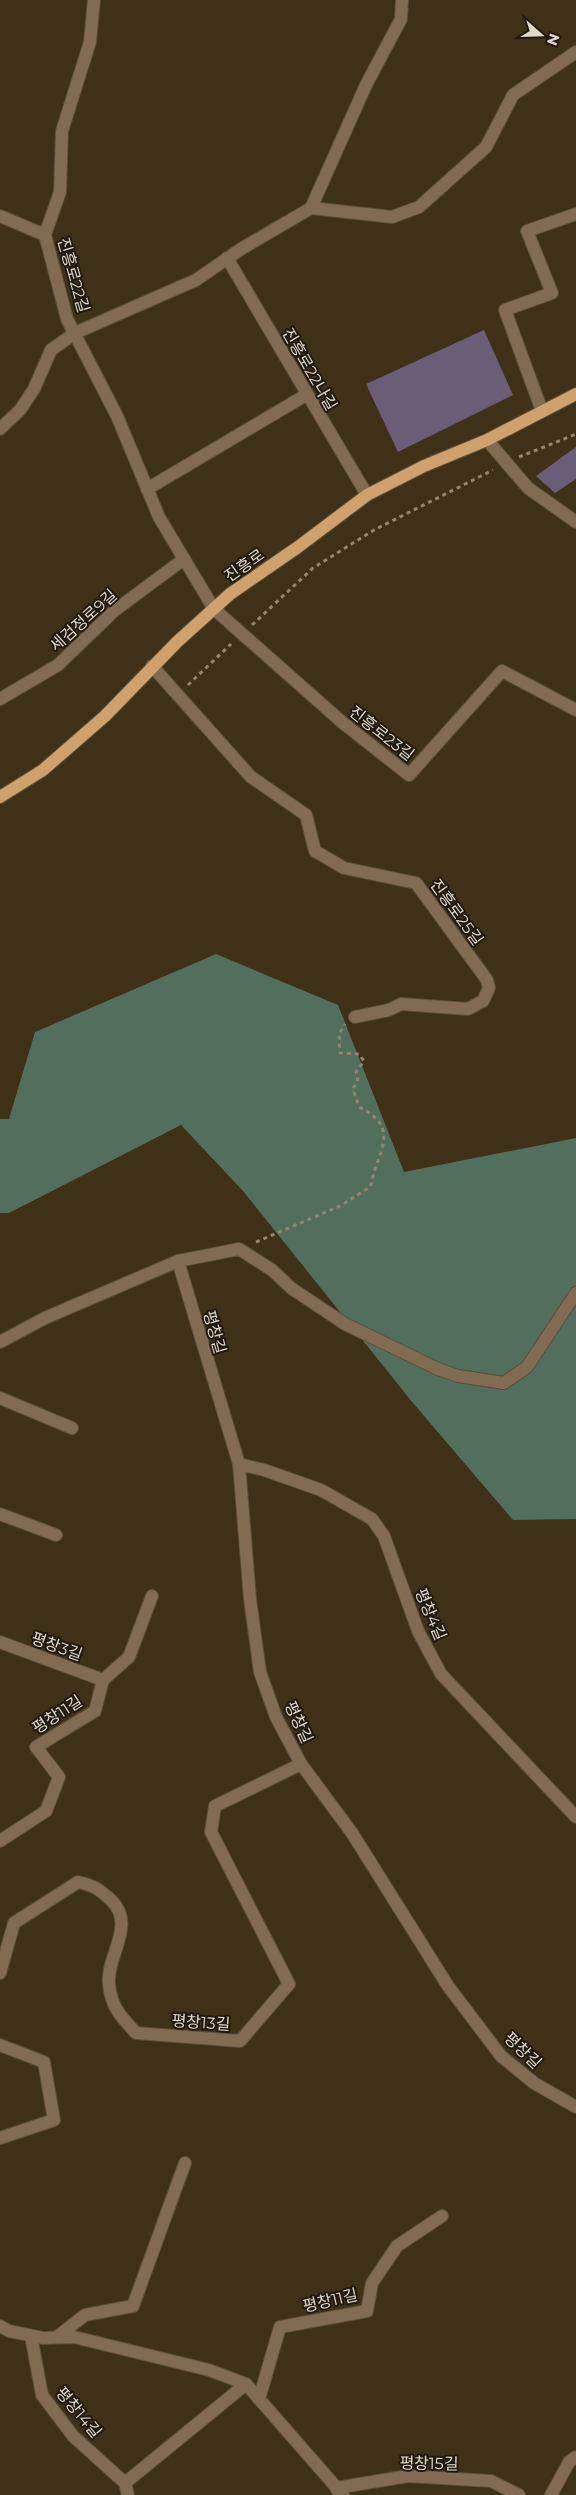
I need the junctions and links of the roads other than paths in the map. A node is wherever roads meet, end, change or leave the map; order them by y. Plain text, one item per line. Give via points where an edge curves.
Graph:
1 (94, 0) edge
2 (402, 0) edge
3 (576, 52) edge
4 (311, 208) junction
5 (576, 214) edge
6 (0, 216) edge
7 (45, 235) junction
8 (227, 258) junction
9 (75, 333) junction
10 (576, 394) edge
11 (306, 395) junction
12 (542, 411) junction
13 (0, 429) edge
14 (487, 440) junction
15 (147, 489) junction
16 (367, 496) junction
17 (576, 522) edge
18 (184, 559) junction
19 (214, 609) junction
20 (152, 666) junction
21 (0, 699) edge
22 (576, 710) edge
23 (0, 798) edge
24 (355, 1017) road end
25 (178, 1261) junction
26 (576, 1294) edge
27 (0, 1342) edge
28 (0, 1398) edge
29 (72, 1428) dead end
30 (239, 1464) junction
31 (0, 1514) edge
32 (56, 1535) dead end
33 (152, 1596) dead end
34 (0, 1642) edge
35 (103, 1680) junction
36 (301, 1764) junction
37 (576, 1817) edge
38 (0, 1841) edge
39 (0, 1972) edge
40 (0, 2045) edge
41 (576, 2107) edge
42 (0, 2138) edge
43 (185, 2163) dead end
44 (442, 2216) dead end
45 (0, 2326) edge
46 (31, 2336) junction
47 (57, 2338) junction
48 (246, 2384) junction
49 (259, 2399) junction
50 (576, 2458) edge
51 (127, 2489) edge
52 (340, 2493) edge
53 (519, 2495) edge
54 (551, 2495) edge

1 - 7 street, 진흥로22길 via 90,42 62,131 60,192
2 - 4 street via 401,19 366,85
3 - 4 street via 513,95 486,147 420,207 392,217
4 - 8 street
5 - 12 street via 527,231 552,293 505,310
6 - 7 street
7 - 9 street, 진흥로22길 via 67,319
8 - 9 street via 196,280
8 - 11 street, 진흥로22나길
9 - 13 street via 51,350 34,389 20,410
9 - 15 street, 진흥로22길 via 117,416
10 - 12 main road, 진흥로
11 - 15 street
11 - 16 street, 진흥로22나길
12 - 14 main road, 진흥로
14 - 16 main road, 진흥로 via 424,466
14 - 17 street via 528,488
15 - 18 street, 진흥로22길
16 - 19 main road, 진흥로 via 230,594
18 - 19 street, 진흥로22길
18 - 21 street, 세검정로9길 via 114,611 58,665
19 - 20 main road, 진흥로
19 - 22 street, 진흥로23길 via 342,723 409,775 502,671
20 - 23 main road, 진흥로 via 105,716 43,770
20 - 24 street, 진흥로25길 via 251,777 306,815 314,851 344,868 416,883 487,980 489,988 483,1001 468,1008 401,1004 389,1010
25 - 26 street via 239,1249 345,1324 444,1371 504,1383 527,1366
25 - 27 street via 45,1318
25 - 30 street, 평창길 / 평창길
28 - 29 street
30 - 36 street, 평창길 / 평창길 via 250,1599 260,1672 276,1717
30 - 37 street, 평창4길 via 321,1490 372,1519 384,1536 418,1631 441,1674
31 - 32 street
33 - 35 street via 129,1657
34 - 35 street, 평창3길
35 - 38 street, 평창11길 via 94,1711 36,1747 60,1777 46,1812
36 - 39 street, 평창13길 via 215,1806 211,1832 289,1984 240,2041 136,2033 115,2010 108,1982 122,1924 117,1906 96,1886 78,1882 14,1923
36 - 41 street, 평창길 / 평창길 via 352,1833 448,1986 501,2056 534,2083
40 - 42 street via 44,2062 54,2120
43 - 47 street via 133,2306 85,2315
44 - 49 street, 평창11길 via 397,2246 372,2283 367,2311 280,2327
45 - 46 street
46 - 47 street
46 - 51 street, 평창14길 via 42,2395 73,2436
47 - 48 street via 74,2336 209,2370
48 - 49 street
48 - 51 street
49 - 52 street
50 - 54 street via 569,2462
52 - 53 street, 평창15길 via 408,2476 491,2481

